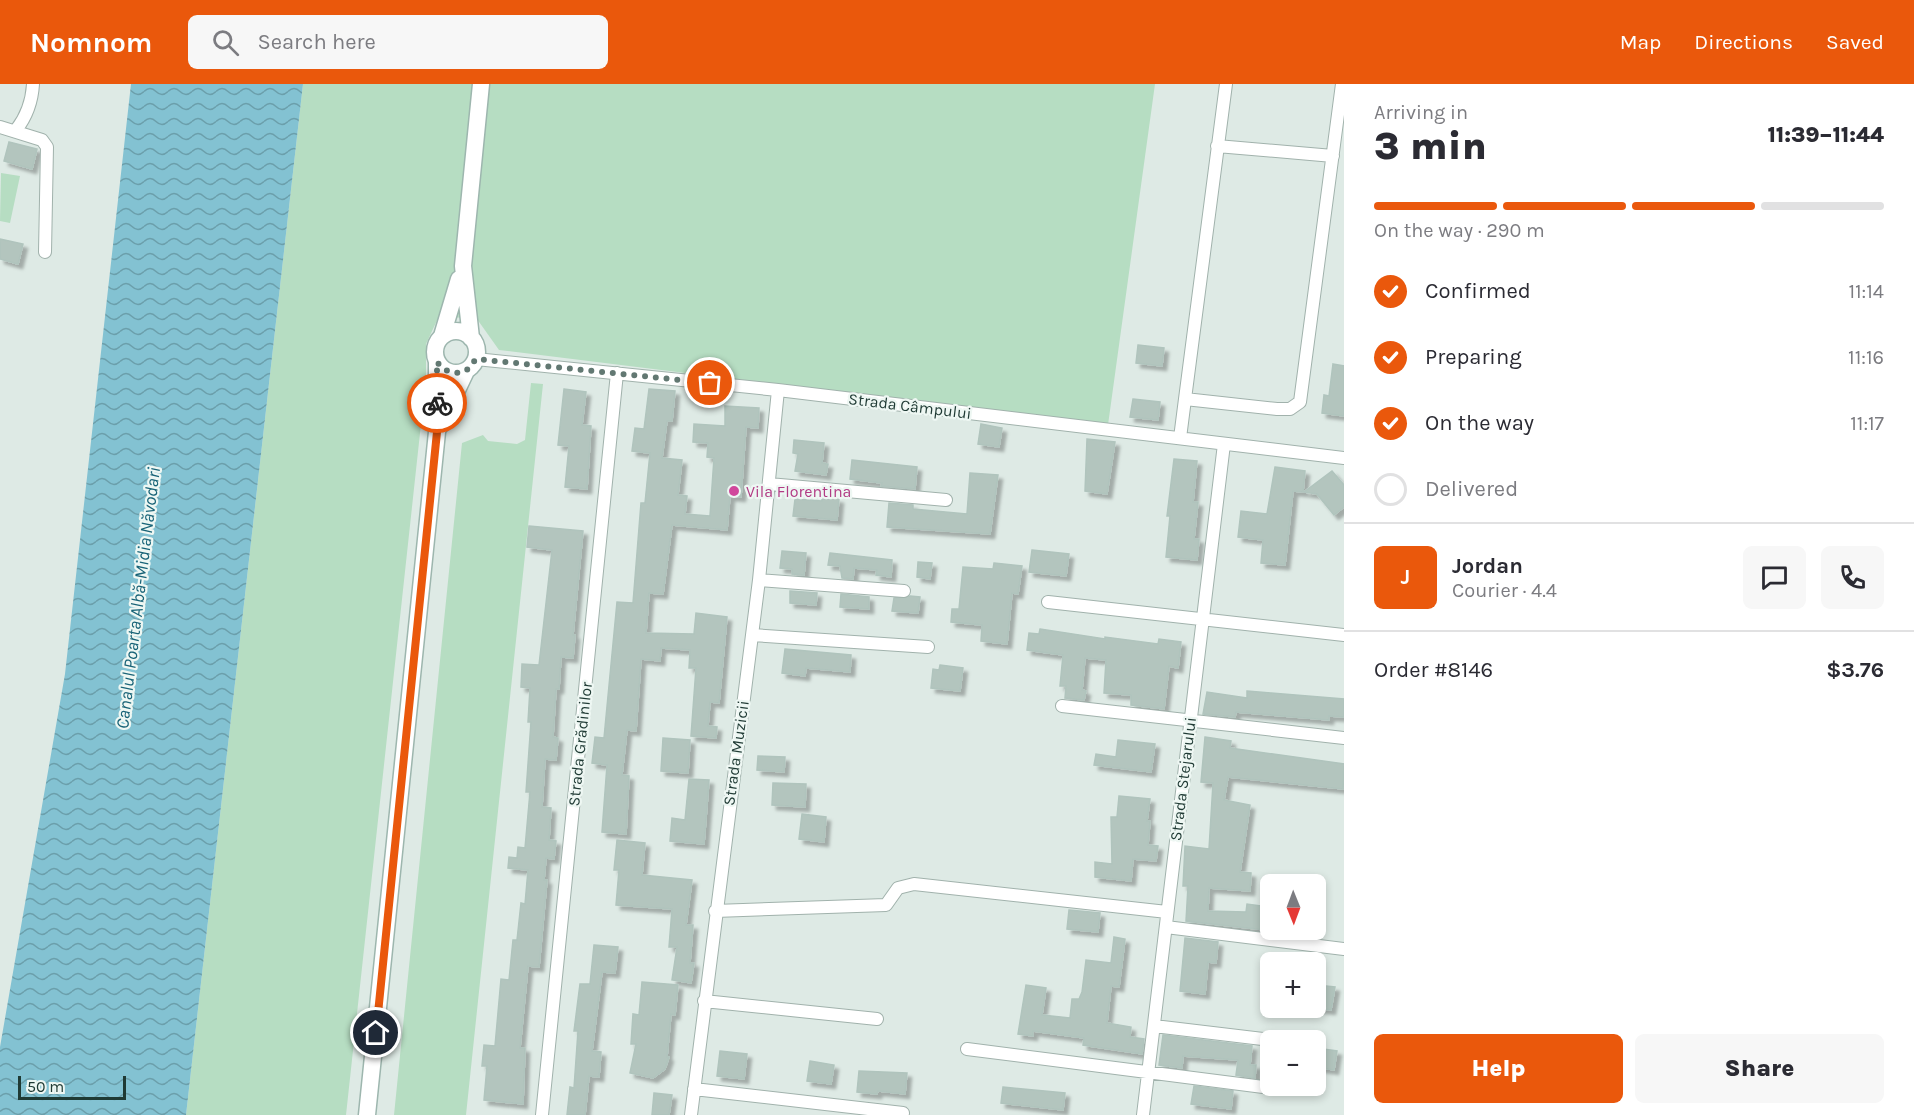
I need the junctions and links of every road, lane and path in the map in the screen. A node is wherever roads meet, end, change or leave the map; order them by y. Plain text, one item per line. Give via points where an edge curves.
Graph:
1 (33, 84) edge
2 (481, 84) edge
3 (1226, 84) edge
4 (1342, 84) edge
5 (0, 127) edge
6 (16, 130) junction
7 (1218, 146) junction
8 (1333, 156) junction
9 (45, 252) dead end
10 (463, 266) junction
11 (442, 336) junction
12 (471, 338) junction
13 (437, 362) junction
14 (471, 365) junction
15 (617, 374) junction
16 (778, 390) junction
17 (1185, 399) junction
18 (437, 432) junction
19 (1180, 438) junction
20 (1224, 444) junction
21 (1344, 458) edge
22 (769, 484) junction
23 (946, 500) dead end
24 (759, 580) junction
25 (904, 591) dead end
26 (1048, 602) dead end
27 (1202, 620) junction
28 (752, 635) junction
29 (1344, 635) edge
30 (928, 647) dead end
31 (1062, 706) dead end
32 (1190, 721) junction
33 (1344, 738) edge
34 (715, 911) junction
35 (1167, 912) junction
36 (1166, 927) junction
37 (1344, 949) edge
38 (704, 1001) junction
39 (877, 1019) dead end
40 (1154, 1026) junction
41 (1260, 1039) edge
42 (967, 1049) dead end
43 (1149, 1073) junction
44 (1260, 1087) edge
45 (694, 1089) junction
46 (903, 1113) dead end
47 (367, 1115) edge
48 (542, 1115) edge
49 (691, 1115) edge
50 (1143, 1115) edge

1 - 6 street via 25,119
2 - 10 main road
3 - 7 street
4 - 8 street
5 - 6 street
6 - 9 street via 42,140 47,147
7 - 8 street
7 - 17 street
8 - 17 street via 1300,402 1277,409
10 - 11 main road
10 - 12 main road
11 - 12 main road via 455,331
11 - 13 main road via 435,348
12 - 14 main road via 477,350
13 - 14 main road via 447,371 460,373
13 - 18 main road
14 - 15 street, Strada Câmpului
14 - 18 main road
15 - 16 street, Strada Câmpului
15 - 48 street, Strada Grădinilor
16 - 19 street, Strada Câmpului
16 - 22 street, Strada Muzicii
17 - 19 street
18 - 47 main road
19 - 20 street, Strada Câmpului
20 - 21 street, Strada Câmpului
20 - 27 street, Strada Stejarului
22 - 23 street
22 - 24 street, Strada Muzicii
24 - 25 street
24 - 28 street, Strada Muzicii
26 - 27 street
27 - 29 street
27 - 32 street, Strada Stejarului
28 - 30 street
28 - 34 street, Strada Muzicii
31 - 32 street
32 - 33 street
32 - 35 street, Strada Stejarului
34 - 35 street via 886,905 898,888 914,884
34 - 38 street, Strada Muzicii
35 - 36 street, Strada Stejarului
36 - 37 street
36 - 40 street, Strada Stejarului
38 - 39 street
38 - 45 street, Strada Muzicii
40 - 41 street
40 - 43 street, Strada Stejarului
42 - 43 street
43 - 44 street
43 - 50 street, Strada Stejarului
45 - 46 street
45 - 49 street, Strada Muzicii

